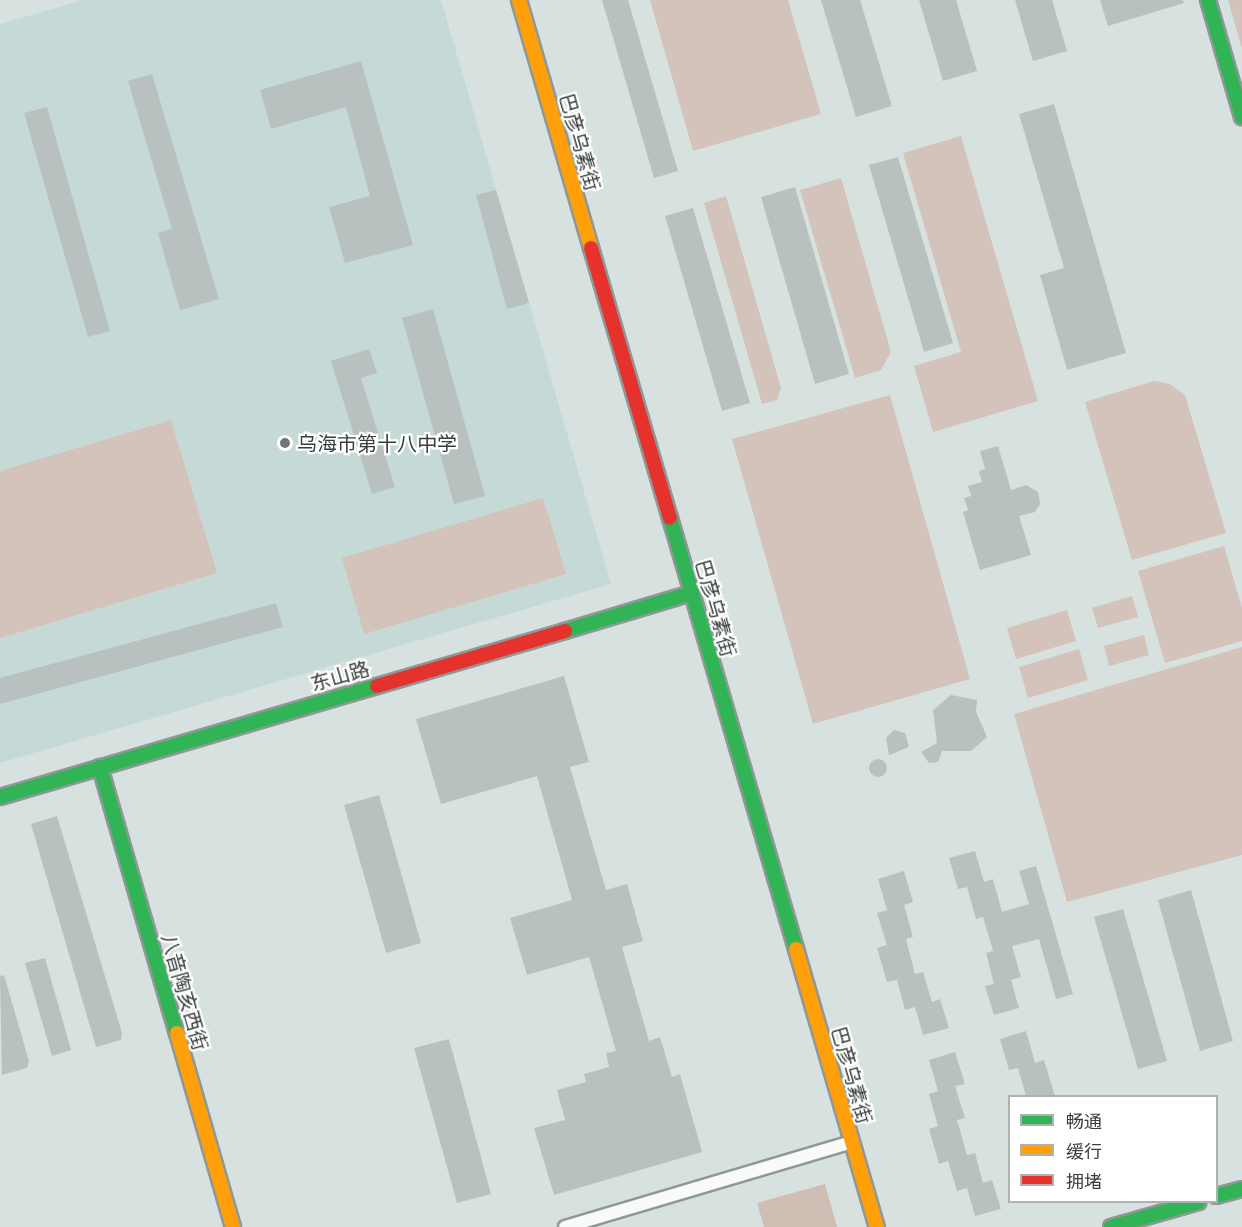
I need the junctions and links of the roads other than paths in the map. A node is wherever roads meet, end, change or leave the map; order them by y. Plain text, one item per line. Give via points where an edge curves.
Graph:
1 (519, 0) edge
2 (530, 0) edge
3 (1208, 0) edge
4 (1242, 117) edge
5 (692, 593) junction
6 (100, 767) junction
7 (0, 797) edge
8 (852, 1142) junction
9 (1242, 1189) edge
10 (1218, 1195) edge
11 (1195, 1203) edge
12 (233, 1227) edge
13 (565, 1227) edge
14 (877, 1227) edge
15 (886, 1227) edge
16 (1111, 1227) edge

1 - 5 street, 巴彦乌素街
2 - 15 street, 巴彦乌素街
3 - 4 street
5 - 6 street, 东山路
5 - 8 street, 巴彦乌素街
6 - 7 street, 东山路
6 - 12 street, 八音陶亥西街
8 - 13 street
8 - 14 street, 巴彦乌素街
9 - 10 street
11 - 16 street

